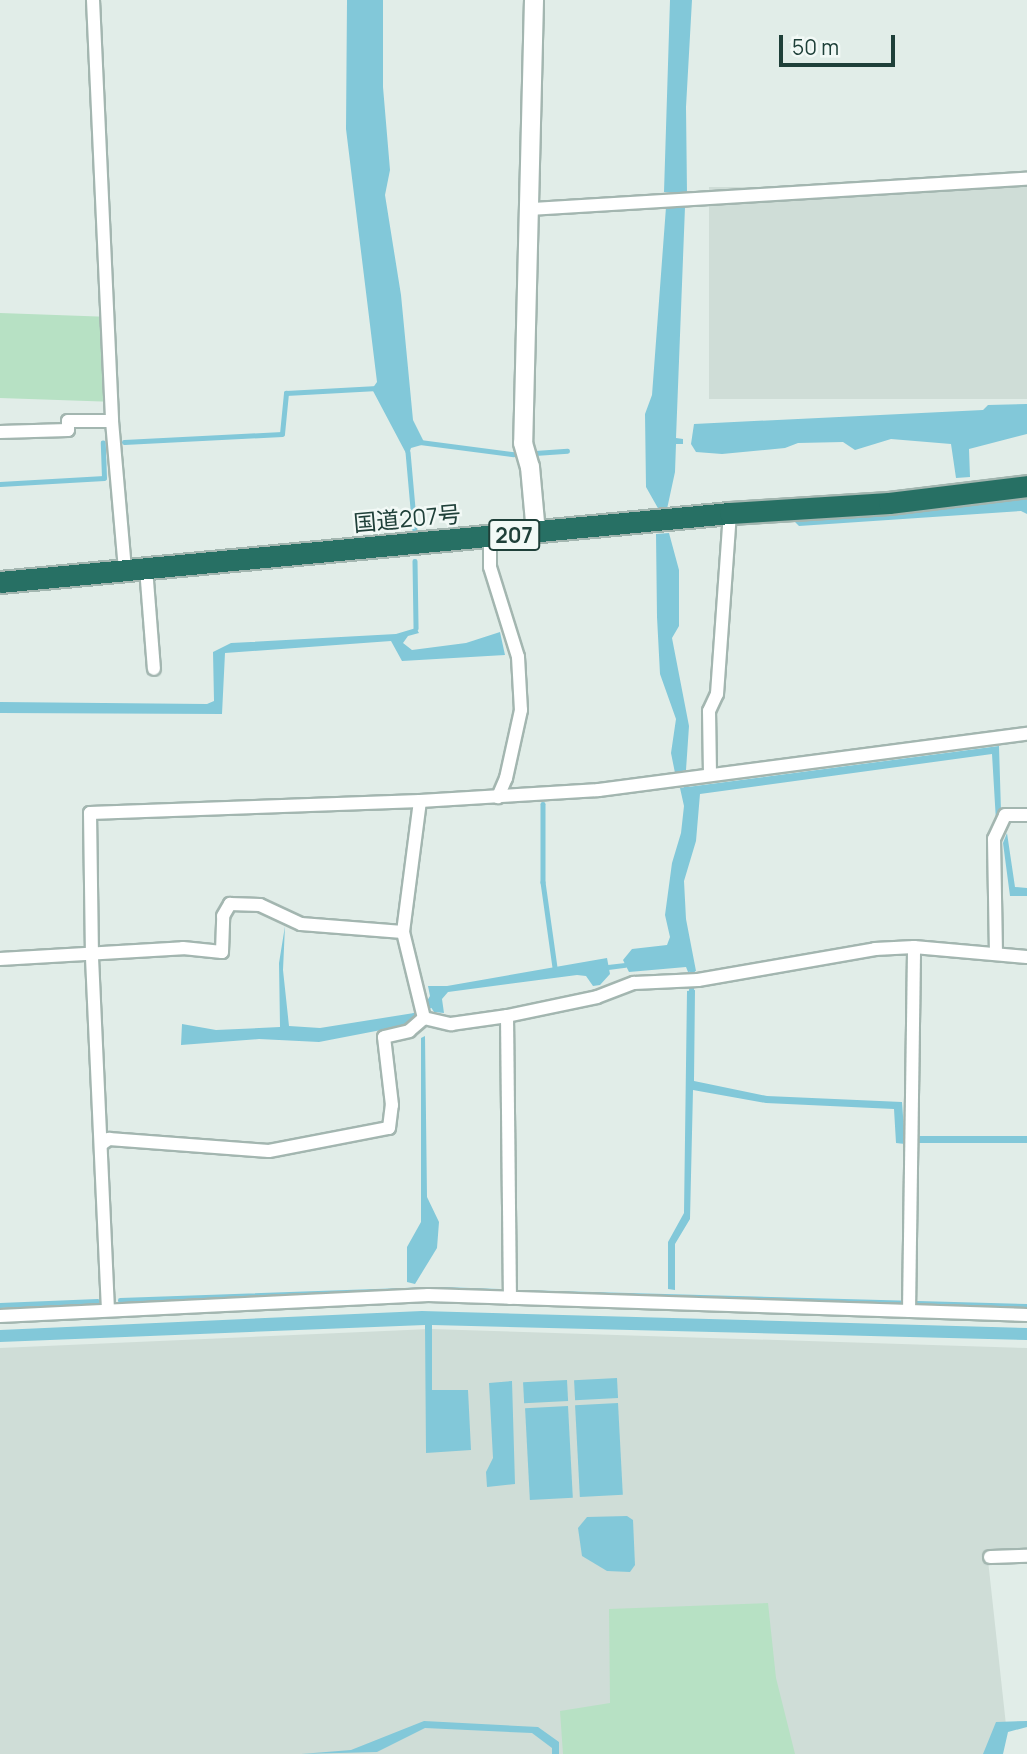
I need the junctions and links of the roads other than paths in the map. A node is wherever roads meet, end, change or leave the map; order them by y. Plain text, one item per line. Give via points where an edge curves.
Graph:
1 (93, 0) edge
2 (534, 0) edge
3 (1027, 179) edge
4 (531, 209) junction
5 (112, 421) junction
6 (0, 432) edge
7 (1027, 486) edge
8 (730, 513) junction
9 (536, 533) junction
10 (490, 537) junction
11 (135, 569) junction
12 (0, 582) edge
13 (154, 669) dead end
14 (1027, 734) edge
15 (710, 774) junction
16 (498, 797) junction
17 (420, 801) junction
18 (1027, 815) edge
19 (403, 932) junction
20 (914, 947) junction
21 (996, 954) junction
22 (92, 956) junction
23 (1027, 957) edge
24 (0, 959) edge
25 (507, 1016) junction
26 (424, 1018) junction
27 (102, 1144) junction
28 (510, 1298) junction
29 (108, 1310) junction
30 (909, 1311) junction
31 (1027, 1315) edge
32 (0, 1316) edge
33 (1027, 1556) edge
34 (990, 1557) dead end

1 - 5 street
2 - 4 street
3 - 4 street
4 - 9 street via 523,443
5 - 6 street via 68,421 68,430
5 - 11 street
7 - 8 highway, 国道207号 / 207 via 890,503
8 - 9 highway, 国道207号 / 207
8 - 15 street via 717,694 709,711
9 - 10 highway, 国道207号 / 207
10 - 11 highway, 国道207号 / 207
10 - 16 street via 490,567 518,657 521,710
11 - 12 highway, 国道207号 / 207
11 - 13 street
14 - 15 street
15 - 16 street via 599,790
16 - 17 street
17 - 19 street
17 - 22 street via 90,813
18 - 21 street via 1005,815 994,839
19 - 22 street via 301,924 260,905 230,904 223,916 222,952 183,948
19 - 26 street
20 - 21 street
20 - 25 street via 875,949 698,980 634,983 597,997
20 - 30 street
21 - 23 street
22 - 24 street
22 - 27 street
25 - 26 street via 451,1024
25 - 28 street
26 - 27 street via 410,1031 384,1037 389,1128 269,1151 109,1139
27 - 29 street
28 - 29 street via 374,1295
28 - 30 street
29 - 32 street
30 - 31 street
33 - 34 street

